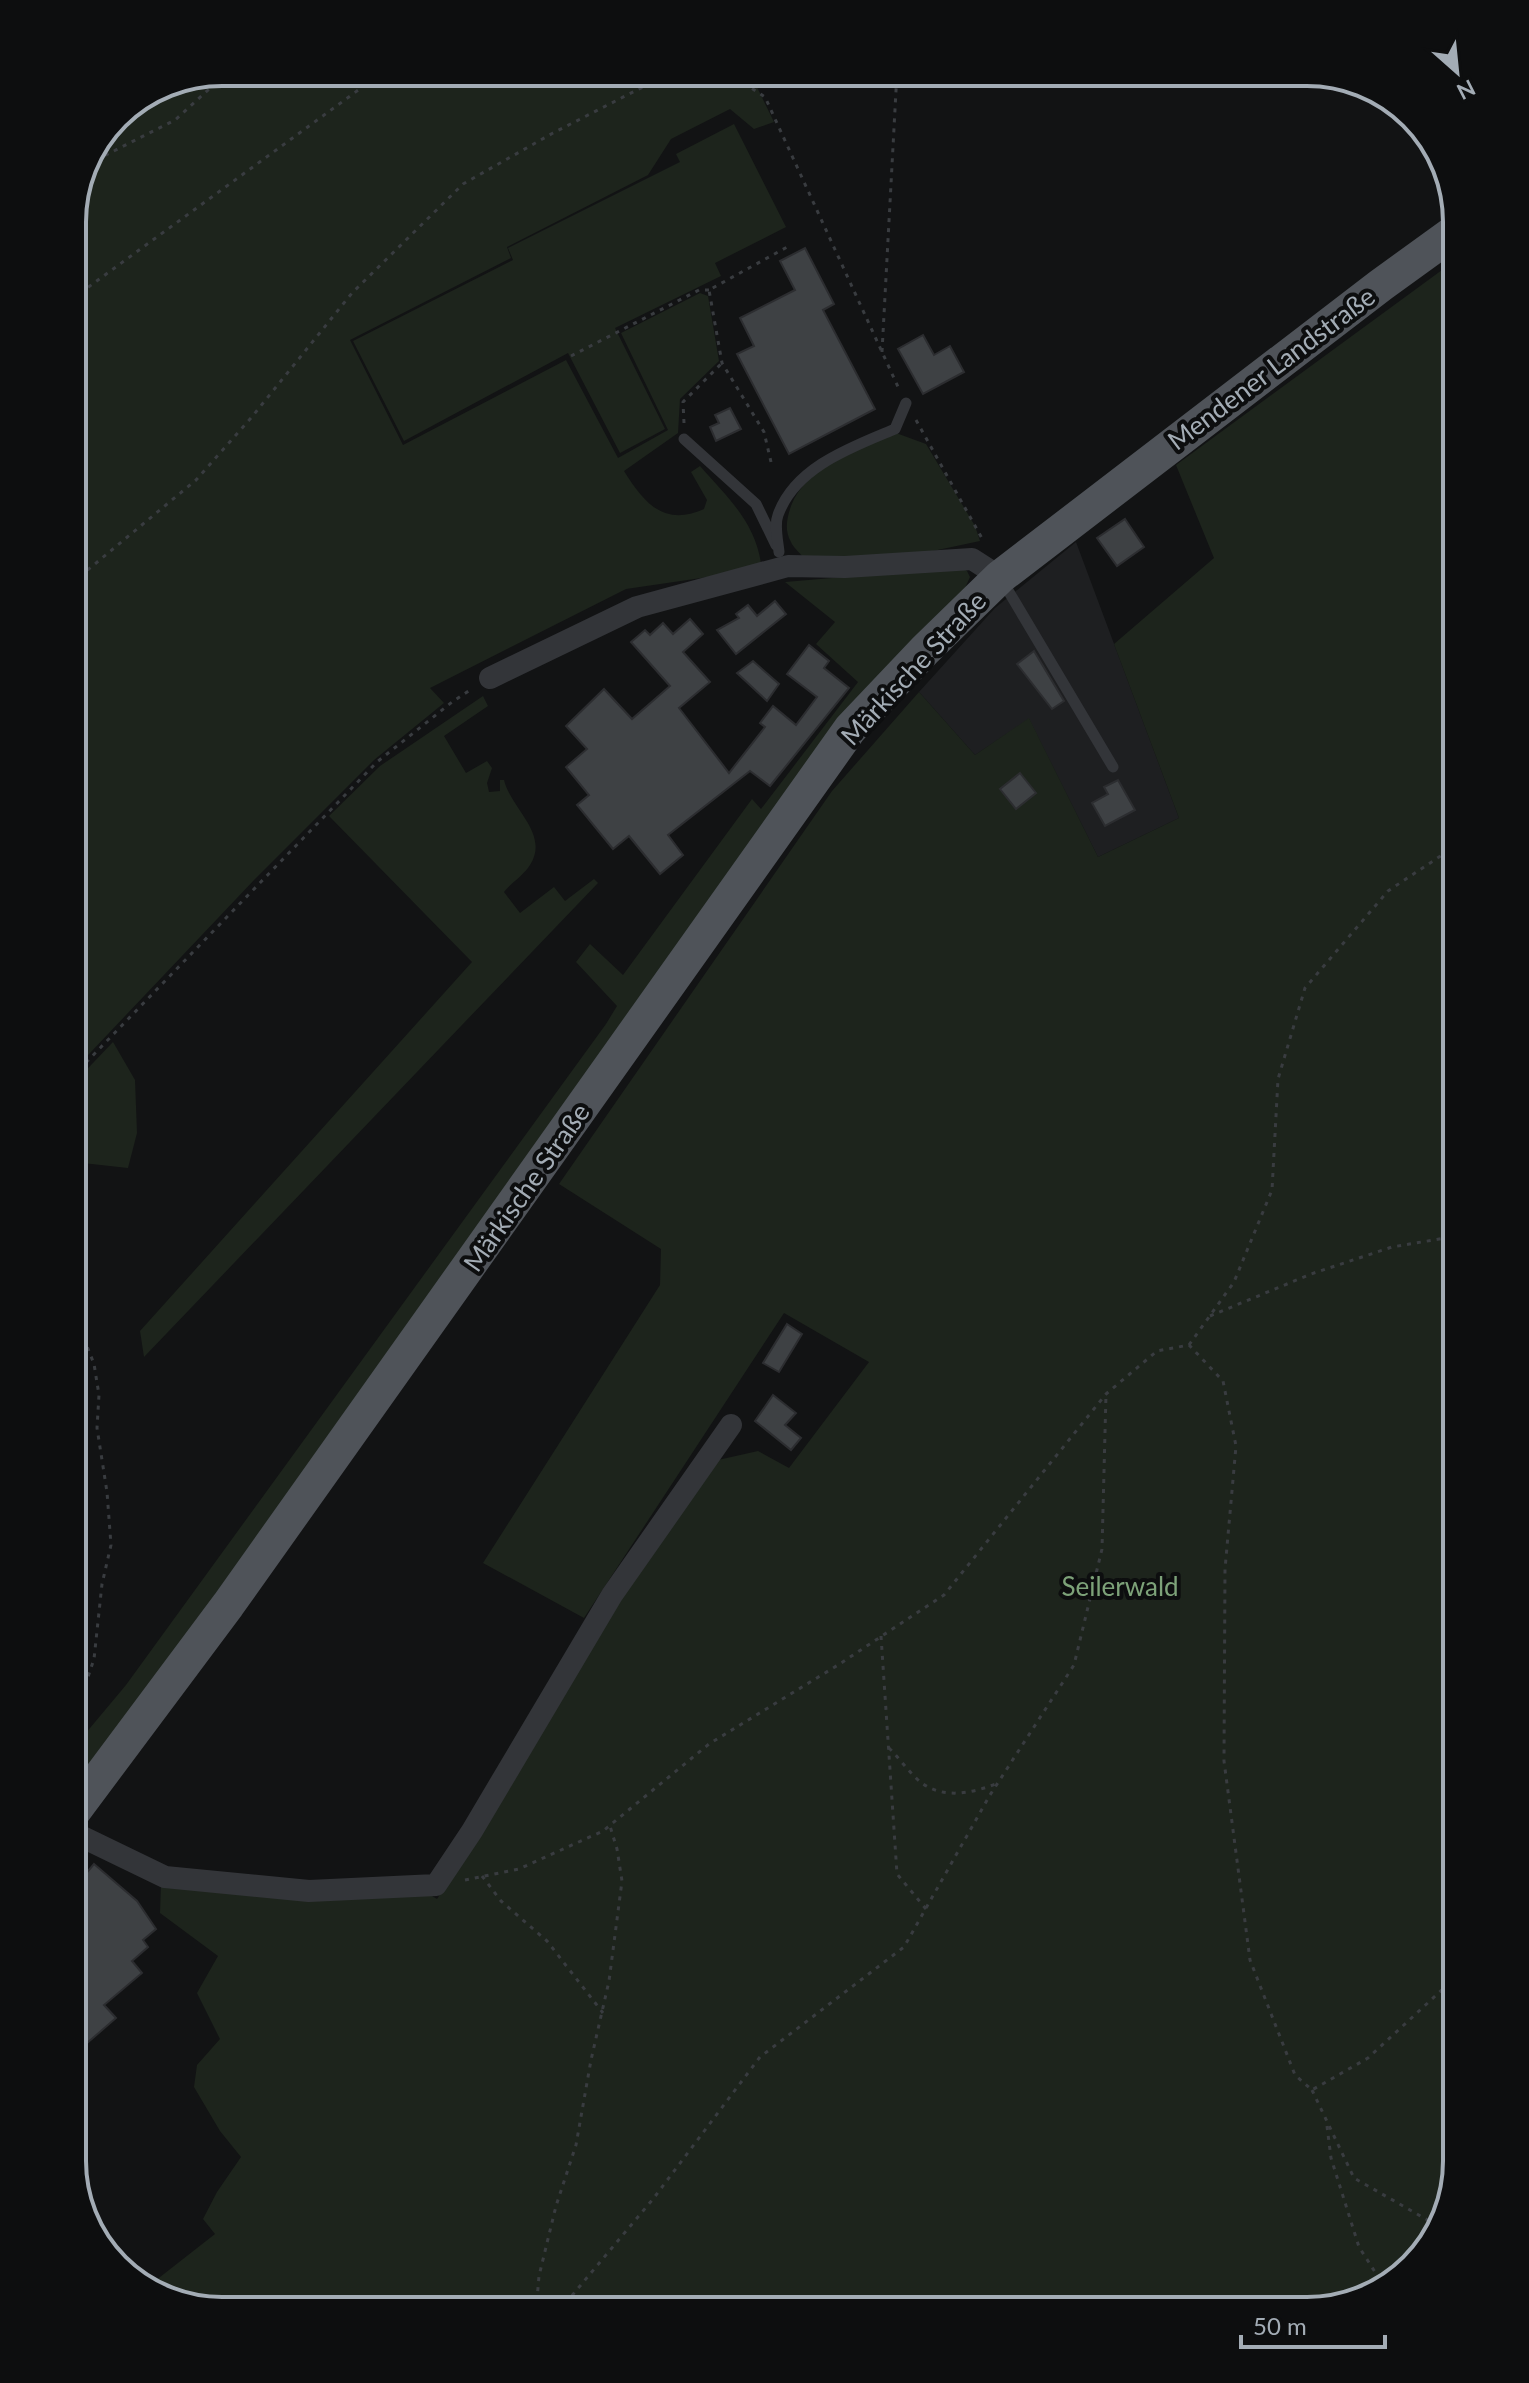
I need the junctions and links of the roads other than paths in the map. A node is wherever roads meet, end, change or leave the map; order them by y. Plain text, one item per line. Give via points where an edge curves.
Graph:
1 (1443, 241) edge
2 (906, 403) road end
3 (684, 439) road end
4 (1087, 508) joint
5 (783, 559) junction
6 (1007, 571) junction
7 (490, 678) road end
8 (1113, 767) dead end
9 (731, 1425) dead end
10 (86, 1796) edge
11 (86, 1839) edge

1 - 4 main road, Mendener Landstraße
2 - 5 lane via 895,429 853,446 795,484 777,517
3 - 5 lane via 756,504
4 - 6 main road, Märkische Straße
5 - 6 street, Märkische Straße via 845,567 972,559
5 - 7 street, Märkische Straße via 637,607
6 - 8 lane
6 - 10 main road, Märkische Straße via 850,729 228,1605
9 - 11 street via 612,1595 436,1885 309,1891 165,1877

